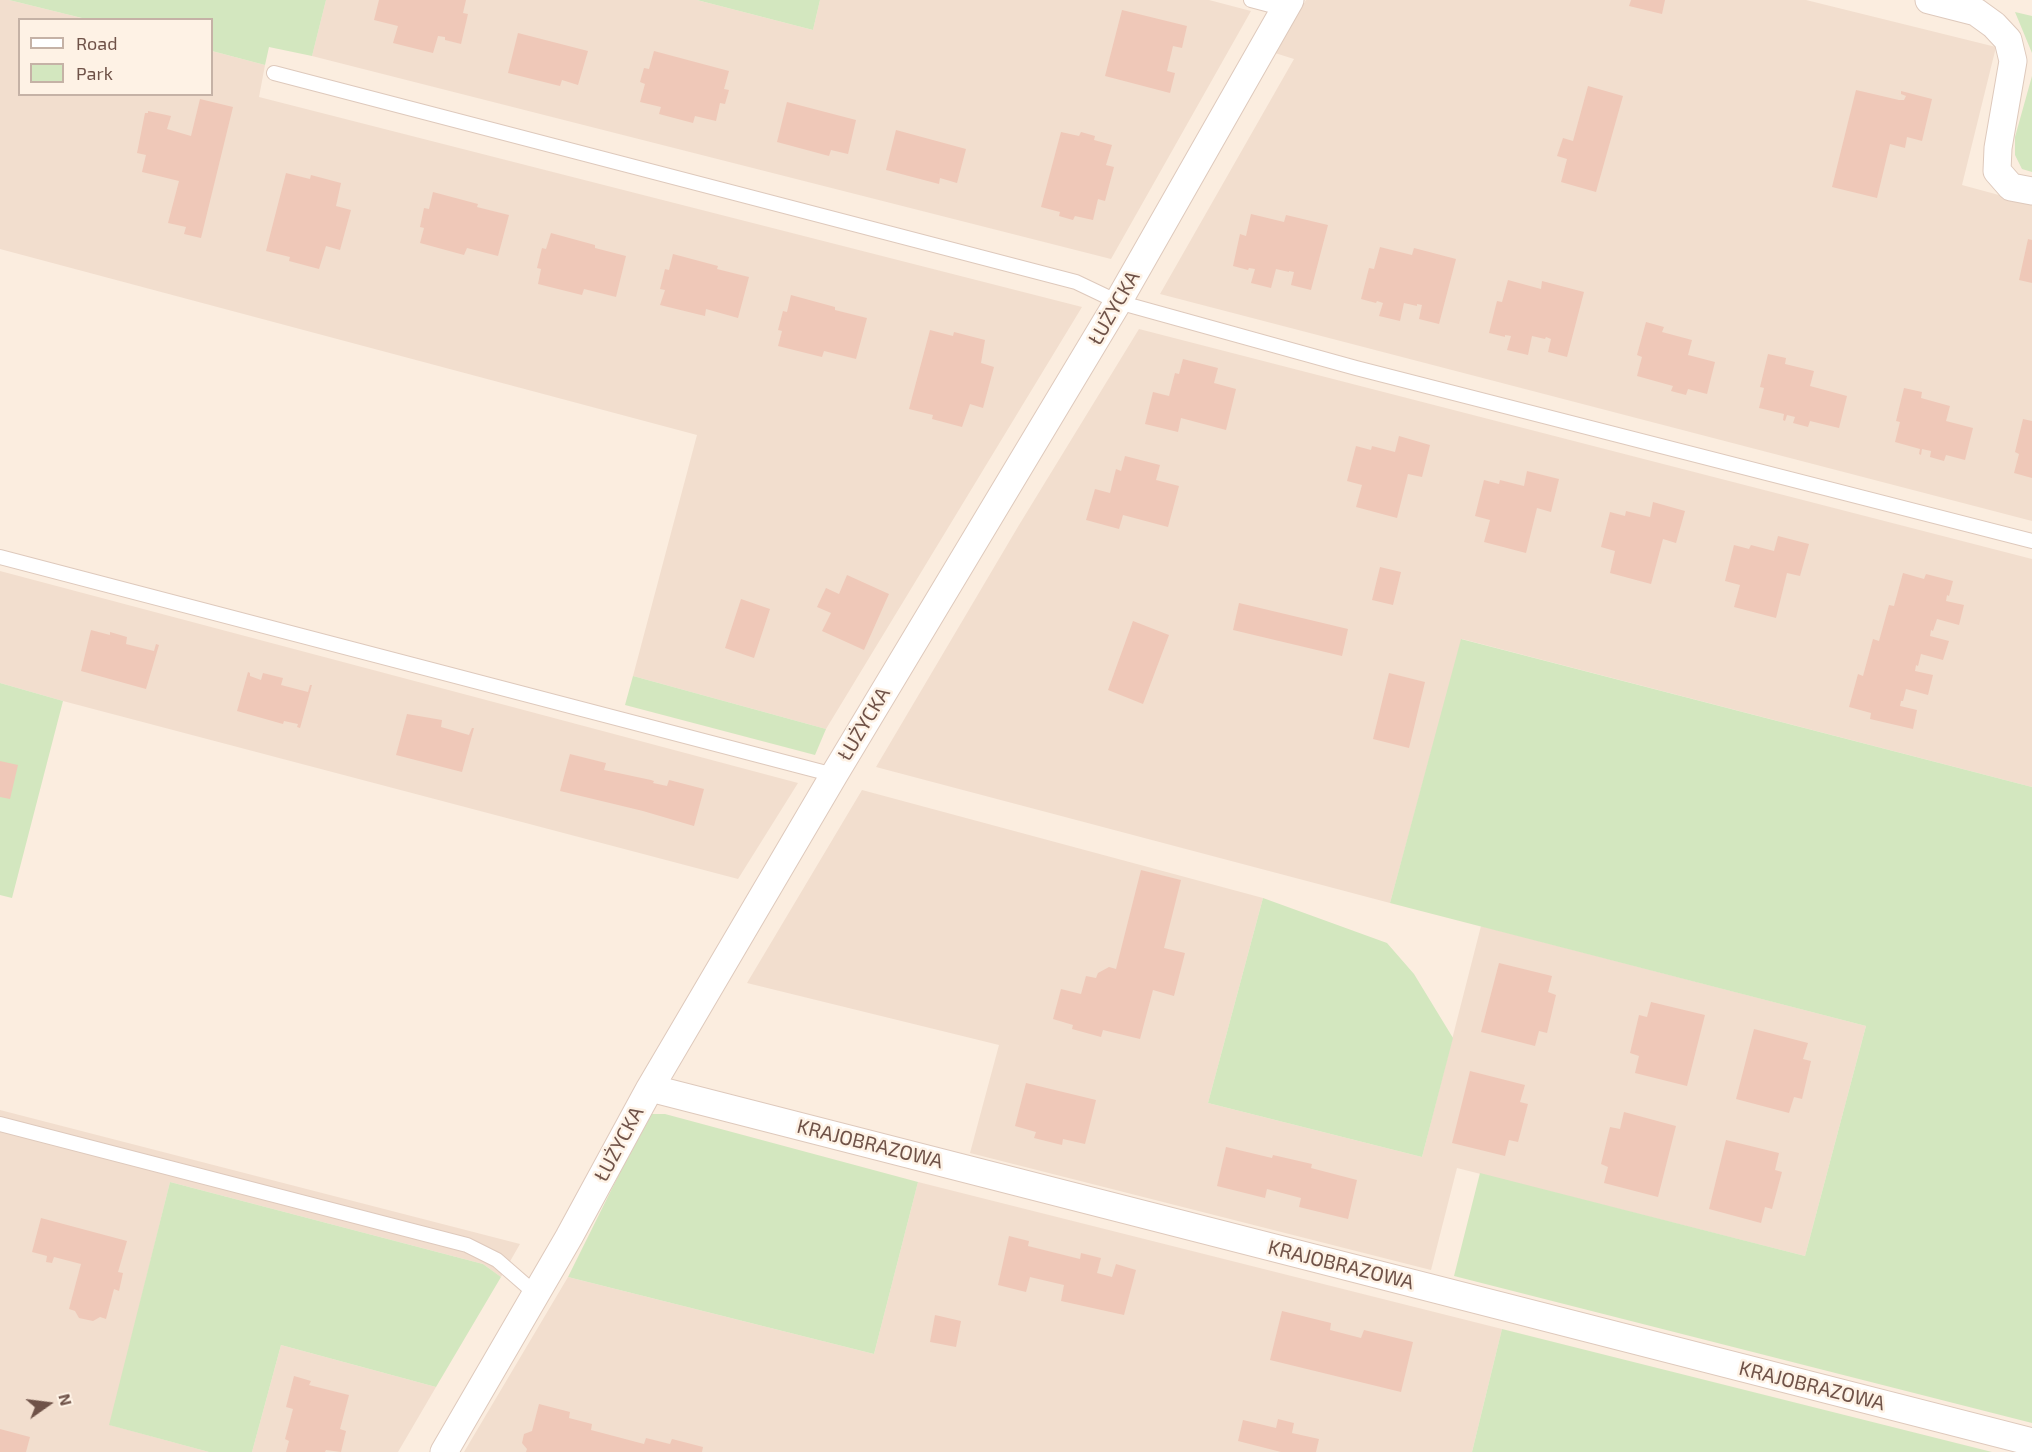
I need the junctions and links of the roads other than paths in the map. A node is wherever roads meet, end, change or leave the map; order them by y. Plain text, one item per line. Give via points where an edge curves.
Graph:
1 (1251, 0) edge
2 (1929, 0) edge
3 (1287, 4) edge
4 (274, 73) dead end
5 (2032, 191) edge
6 (1118, 302) junction
7 (2032, 541) edge
8 (0, 557) edge
9 (834, 775) junction
10 (650, 1088) junction
11 (0, 1124) edge
12 (536, 1294) junction
13 (2032, 1443) edge
14 (444, 1452) edge

1 - 3 lane
2 - 5 street via 1976,12 2008,40 2013,61 1997,171 2012,187
3 - 6 street, ŁUŻYCKA
4 - 6 lane via 1076,282
6 - 7 lane via 1356,368
6 - 9 street, ŁUŻYCKA
8 - 9 lane
9 - 10 street, ŁUŻYCKA
10 - 12 street, ŁUŻYCKA
10 - 13 street, KRAJOBRAZOWA
11 - 12 lane via 467,1245 497,1260
12 - 14 street, ŁUŻYCKA

